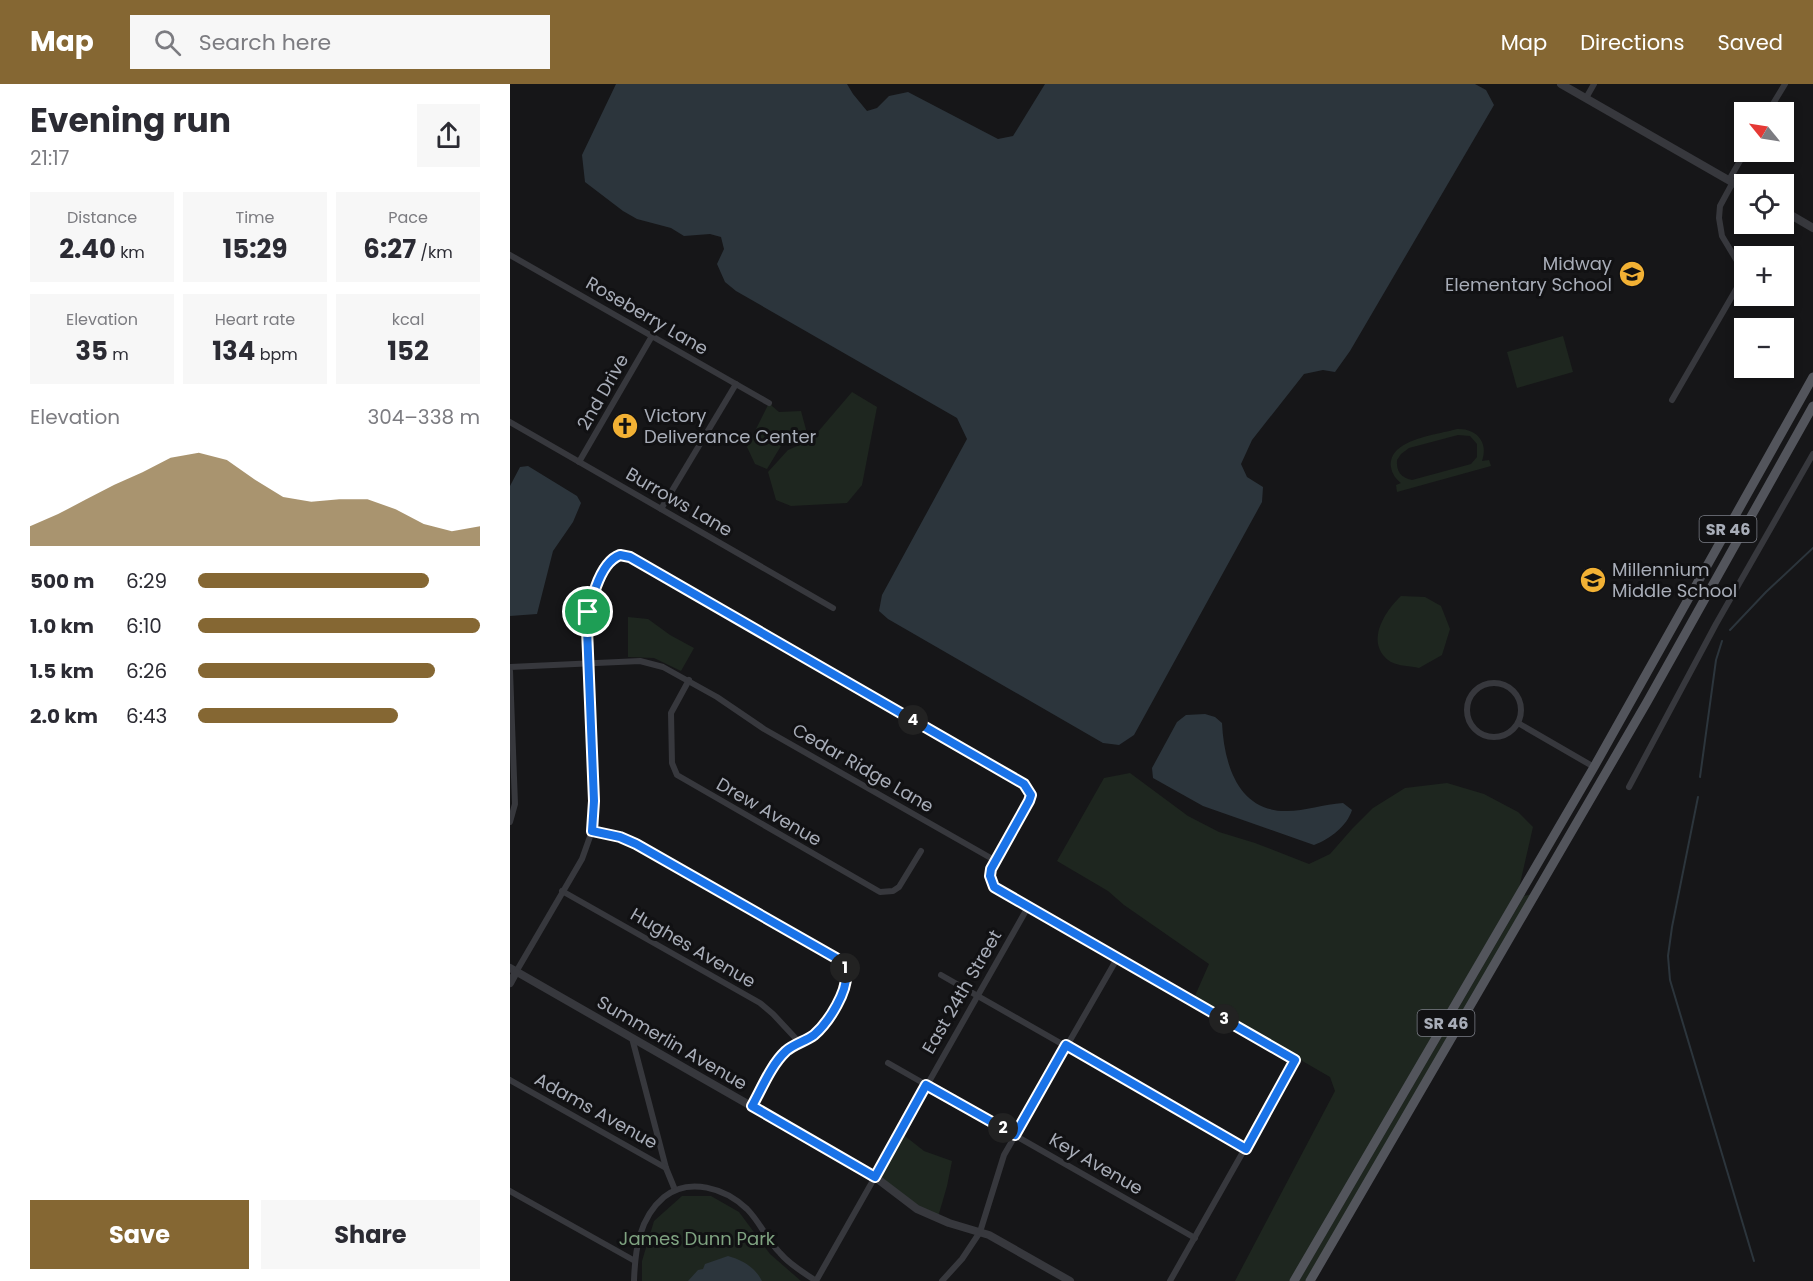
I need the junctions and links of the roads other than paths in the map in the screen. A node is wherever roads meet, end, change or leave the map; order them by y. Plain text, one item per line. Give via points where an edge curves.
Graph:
1 (1561, 84) edge
2 (1594, 84) edge
3 (1785, 84) edge
4 (1586, 98) junction
5 (1774, 102) edge
6 (1740, 162) edge
7 (1731, 181) junction
8 (1734, 183) edge
9 (1794, 217) edge
10 (1813, 228) edge
11 (510, 255) edge
12 (652, 336) junction
13 (1813, 377) edge
14 (736, 384) junction
15 (1672, 400) dead end
16 (769, 403) dead end
17 (1813, 406) edge
18 (510, 422) edge
19 (1813, 454) edge
20 (579, 462) junction
21 (661, 509) junction
22 (833, 608) dead end
23 (589, 663) junction
24 (510, 669) edge
25 (689, 680) junction
26 (1518, 723) junction
27 (1594, 767) junction
28 (1629, 787) dead end
29 (510, 822) edge
30 (592, 831) junction
31 (921, 851) dead end
32 (996, 861) junction
33 (562, 891) junction
34 (1028, 907) junction
35 (1118, 957) junction
36 (513, 970) edge
37 (940, 975) dead end
38 (510, 983) edge
39 (977, 995) junction
40 (632, 1038) junction
41 (800, 1043) junction
42 (1066, 1045) junction
43 (888, 1064) dead end
44 (510, 1080) edge
45 (926, 1085) junction
46 (752, 1106) junction
47 (1015, 1135) junction
48 (1246, 1149) junction
49 (666, 1168) junction
50 (875, 1177) junction
51 (675, 1190) junction
52 (510, 1191) edge
53 (980, 1232) junction
54 (1195, 1238) junction
55 (634, 1261) junction
56 (634, 1281) edge
57 (816, 1281) edge
58 (942, 1281) edge
59 (1070, 1281) edge
60 (1170, 1281) edge
61 (1294, 1281) edge
62 (1310, 1281) edge

1 - 4 street
2 - 4 street
3 - 5 street
4 - 7 street
6 - 7 street
7 - 8 street
7 - 15 street via 1719,218 1722,236 1740,266 1741,275
9 - 10 street
11 - 12 street, Roseberry Lane
12 - 14 street, Roseberry Lane
12 - 20 street, 2nd Drive
13 - 27 main road, SR 46
14 - 16 street, Roseberry Lane
14 - 21 street
17 - 62 main road, SR 46 via 1647,702
18 - 20 street, Burrows Lane
19 - 28 street
20 - 21 street, Burrows Lane
21 - 22 street, Burrows Lane
23 - 24 street, Cedar Ridge Lane
23 - 25 street, Cedar Ridge Lane via 652,663
23 - 30 street
23 - 32 street via 588,612 602,571 614,557 630,557 1024,784 1031,795 1029,801
24 - 29 street via 515,804
25 - 31 street, Drew Avenue via 671,713 672,763 677,775 880,892 899,887
25 - 32 street, Cedar Ridge Lane via 764,729
26 - 26 street via 1520,703 1507,687 1487,685 1471,697 1468,718 1481,734 1501,736
26 - 27 street
27 - 61 main road, SR 46
30 - 33 street via 582,859
30 - 41 street via 636,844 836,958 846,971 846,987 830,1016
32 - 34 street via 991,869 991,882
33 - 36 street
33 - 41 street, Hughes Avenue via 760,1003
34 - 35 street
34 - 39 street, East 24th Street
35 - 42 street
35 - 48 street via 1295,1060
36 - 38 street
36 - 40 street, Summerlin Avenue
37 - 39 street
39 - 42 street
39 - 45 street, East 24th Street
40 - 46 street, Summerlin Avenue
40 - 49 street
41 - 46 street via 777,1063
42 - 47 street
42 - 48 street
43 - 45 street, Key Avenue
44 - 49 street, Adams Avenue
45 - 47 street, Key Avenue
45 - 50 street, East 24th Street
46 - 50 street, Summerlin Avenue
47 - 53 street via 1004,1155
47 - 54 street, Key Avenue
48 - 54 street
49 - 51 street
50 - 53 street, Summerlin Avenue via 917,1209
50 - 57 street, East 24th Street
51 - 55 street via 663,1198 642,1226
51 - 57 street via 691,1185 709,1187 733,1199 746,1209 793,1266
52 - 55 street
53 - 58 street
53 - 59 street, Summerlin Avenue
54 - 60 street
55 - 56 street

